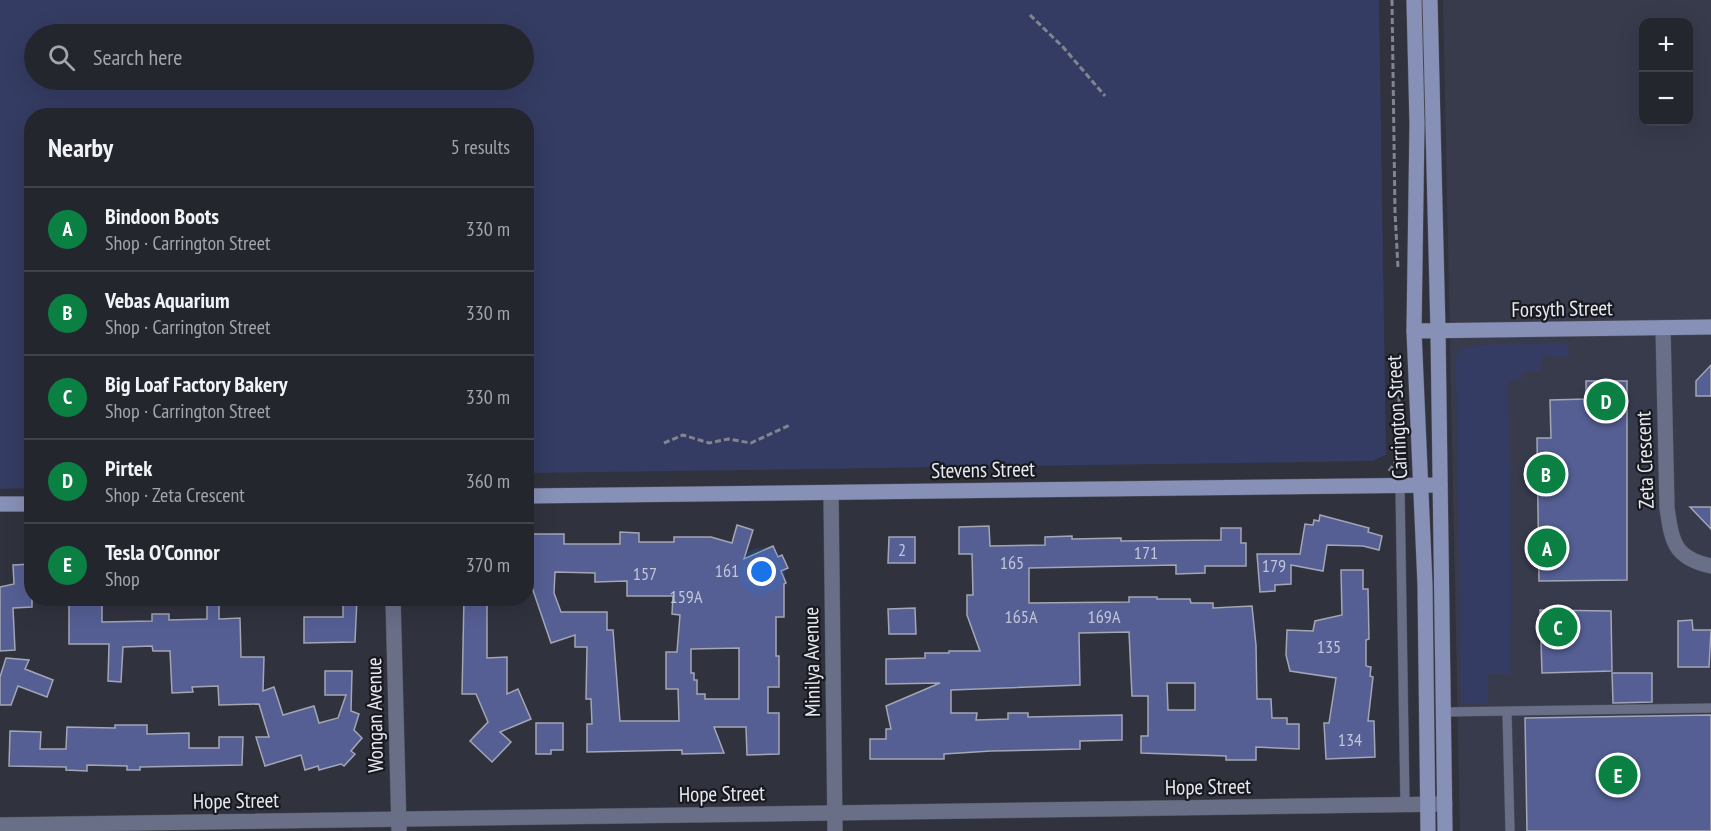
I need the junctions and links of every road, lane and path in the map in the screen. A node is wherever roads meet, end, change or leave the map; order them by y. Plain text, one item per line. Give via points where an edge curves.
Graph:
1 (1392, 0) edge
2 (1414, 0) edge
3 (1430, 0) edge
4 (1030, 15) dead end
5 (1105, 96) dead end
6 (1398, 273) dead end
7 (1711, 327) edge
8 (1663, 328) junction
9 (1414, 331) junction
10 (1438, 331) junction
11 (1399, 370) dead end
12 (790, 424) dead end
13 (664, 443) dead end
14 (1421, 485) junction
15 (1440, 485) junction
16 (1394, 486) junction
17 (831, 494) junction
18 (534, 496) edge
19 (0, 504) edge
20 (24, 504) edge
21 (1711, 566) edge
22 (393, 606) edge
23 (1711, 708) edge
24 (1554, 710) junction
25 (1444, 712) junction
26 (1507, 712) junction
27 (1562, 718) dead end
28 (1445, 804) junction
29 (1405, 805) junction
30 (1427, 805) junction
31 (835, 813) junction
32 (0, 825) edge
33 (398, 826) edge
34 (835, 831) edge
35 (1428, 831) edge
36 (1445, 831) edge
37 (1510, 831) edge

1 - 6 path
2 - 9 main road, Carrington Street via 1417,135
3 - 10 main road, Carrington Street
4 - 5 path
7 - 8 main road, Forsyth Street
8 - 10 main road, Forsyth Street
8 - 21 street, Zeta Crescent via 1670,532 1675,547 1690,562
9 - 10 main road, Forsyth Street
9 - 14 main road, Carrington Street
10 - 15 main road, Carrington Street
11 - 16 path via 1399,457 1389,470
12 - 13 path via 751,443 709,443 683,435
14 - 15 main road, Stevens Street
14 - 16 main road, Stevens Street
14 - 30 main road, Carrington Street
15 - 25 main road, Carrington Street
16 - 17 main road, Stevens Street
16 - 29 lane
17 - 18 main road, Stevens Street
17 - 31 street, Minilya Avenue
19 - 20 main road
22 - 33 street, Wongan Avenue
23 - 24 lane
24 - 26 lane
24 - 27 lane
25 - 26 lane
25 - 28 main road, Carrington Street
26 - 37 lane
28 - 30 street, Hope Street
28 - 36 main road, Carrington Street
29 - 30 street, Hope Street
29 - 31 street, Hope Street
30 - 35 main road, Carrington Street
31 - 33 street, Hope Street
31 - 34 street, Minilya Avenue
32 - 33 street, Hope Street

